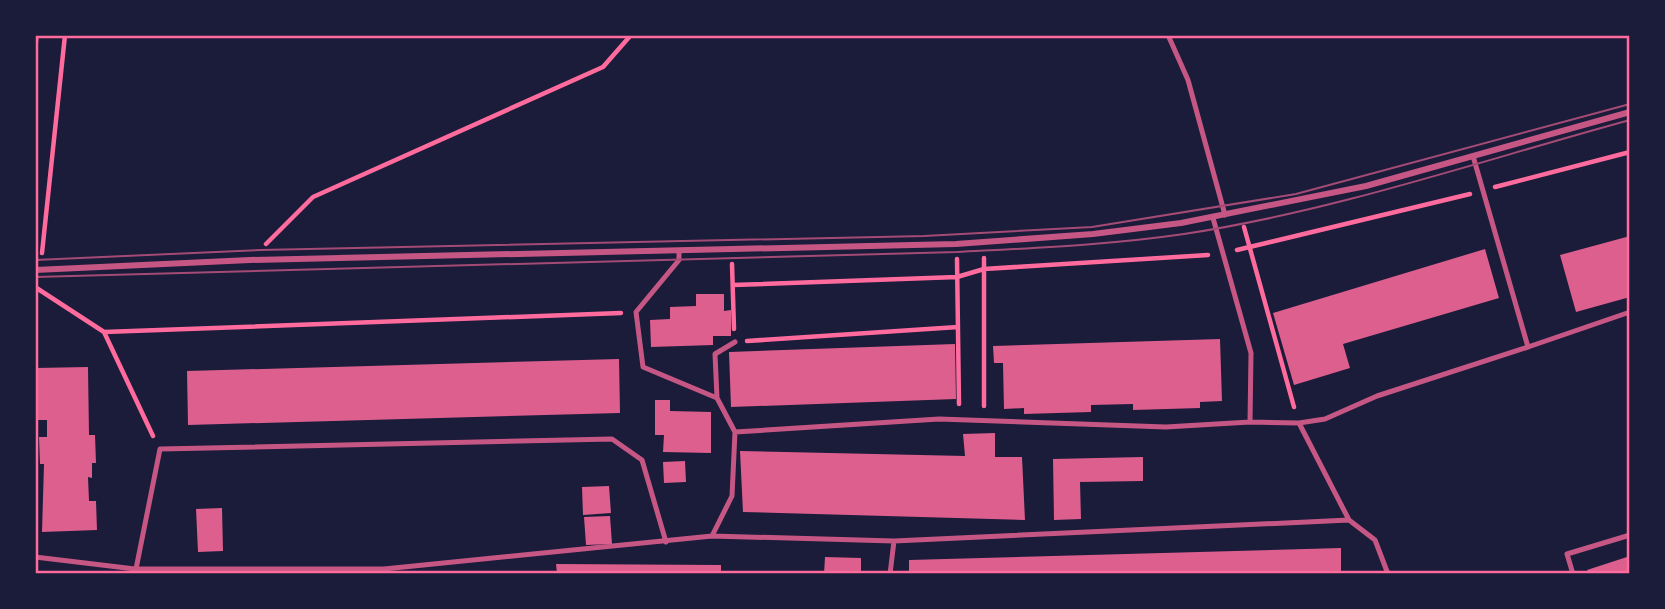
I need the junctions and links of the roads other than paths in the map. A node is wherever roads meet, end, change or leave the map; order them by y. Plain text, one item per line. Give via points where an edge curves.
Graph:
1 (1168, 35) edge
2 (1630, 111) edge
3 (1473, 156) junction
4 (1225, 216) junction
5 (1213, 218) junction
6 (680, 251) junction
7 (38, 270) edge
8 (1630, 312) edge
9 (734, 342) road end
10 (1528, 347) junction
11 (717, 398) junction
12 (1250, 422) junction
13 (1299, 423) junction
14 (735, 432) junction
15 (1349, 520) junction
16 (1630, 535) edge
17 (712, 536) junction
18 (894, 541) junction
19 (666, 542) junction
20 (35, 557) edge
21 (384, 571) edge
22 (135, 572) edge
23 (890, 574) edge
24 (1388, 574) edge
25 (1573, 574) edge

1 - 4 lane via 1188,80
2 - 3 street
3 - 4 street via 1366,186
3 - 10 lane
4 - 5 street
5 - 6 street via 984,243
5 - 12 lane via 1251,353
6 - 7 street via 250,260
6 - 11 lane via 679,260 636,312 643,367
8 - 10 lane
9 - 11 lane via 715,354
10 - 13 lane via 1377,396 1325,419
11 - 14 lane
12 - 13 lane
12 - 14 lane via 1166,427 959,420
13 - 15 lane
14 - 17 lane via 732,496
15 - 18 lane
15 - 24 lane via 1375,540
16 - 25 lane via 1567,554
17 - 18 lane
17 - 19 lane
18 - 23 lane
19 - 21 lane
19 - 22 lane via 642,460 612,439 160,449
20 - 22 lane
21 - 22 lane

